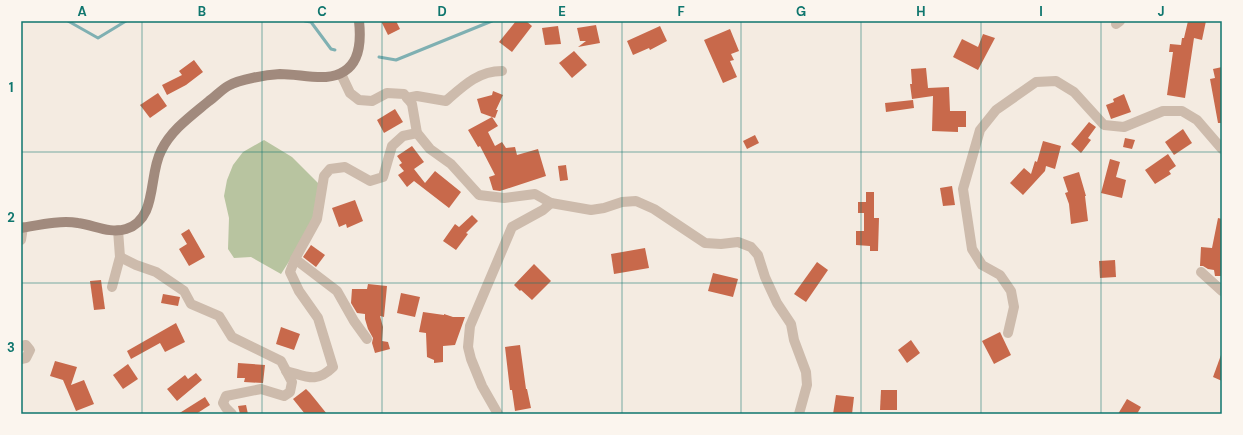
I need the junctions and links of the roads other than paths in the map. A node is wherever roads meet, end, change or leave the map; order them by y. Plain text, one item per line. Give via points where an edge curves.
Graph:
1 (359, 21) edge
2 (502, 71) dead end
3 (341, 74) junction
4 (407, 98) junction
5 (417, 133) junction
6 (1222, 149) edge
7 (551, 203) junction
8 (22, 228) edge
9 (118, 230) junction
10 (21, 240) edge
11 (120, 258) junction
12 (295, 259) junction
13 (1201, 272) dead end
14 (112, 286) dead end
15 (1222, 291) edge
16 (1008, 333) dead end
17 (367, 340) dead end
18 (21, 346) edge
19 (21, 359) edge
20 (286, 371) junction
21 (232, 414) edge
22 (498, 414) edge
23 (798, 414) edge

1 - 3 main road via 358,54 351,66
2 - 4 street via 493,71 473,78 446,100 417,96
3 - 4 street via 350,93 360,100 372,101 387,93 404,94
3 - 9 main road via 325,77 281,74 252,78 228,86 170,136 160,151 149,205 144,216 135,225
4 - 5 street via 412,104
5 - 7 street via 430,149 451,164 479,195 504,198 535,194
5 - 12 street via 403,136 392,146 383,177 370,181 345,167 330,169 324,176 317,219
6 - 16 street via 1197,120 1182,110 1163,111 1124,127 1104,125 1074,92 1056,80 1036,82 996,110 980,130 963,188 972,249 982,265 1000,275 1011,291 1014,307
7 - 22 street via 512,227 470,326 468,347 471,359 482,386
7 - 23 street via 591,210 636,201 654,209 705,243 738,242 751,246 758,255 777,303 791,324 806,372 807,385
8 - 9 main road via 77,223
8 - 10 street
9 - 11 street
11 - 14 street
11 - 20 street via 156,272 184,291 192,304 219,316 232,338 281,362
12 - 17 street via 337,291
12 - 20 street via 290,272 299,291 318,318 333,367 325,375 315,378
13 - 15 street
18 - 19 street via 26,345 30,350 26,358
20 - 21 street via 292,382 290,392 284,396 261,389 226,396 223,403

